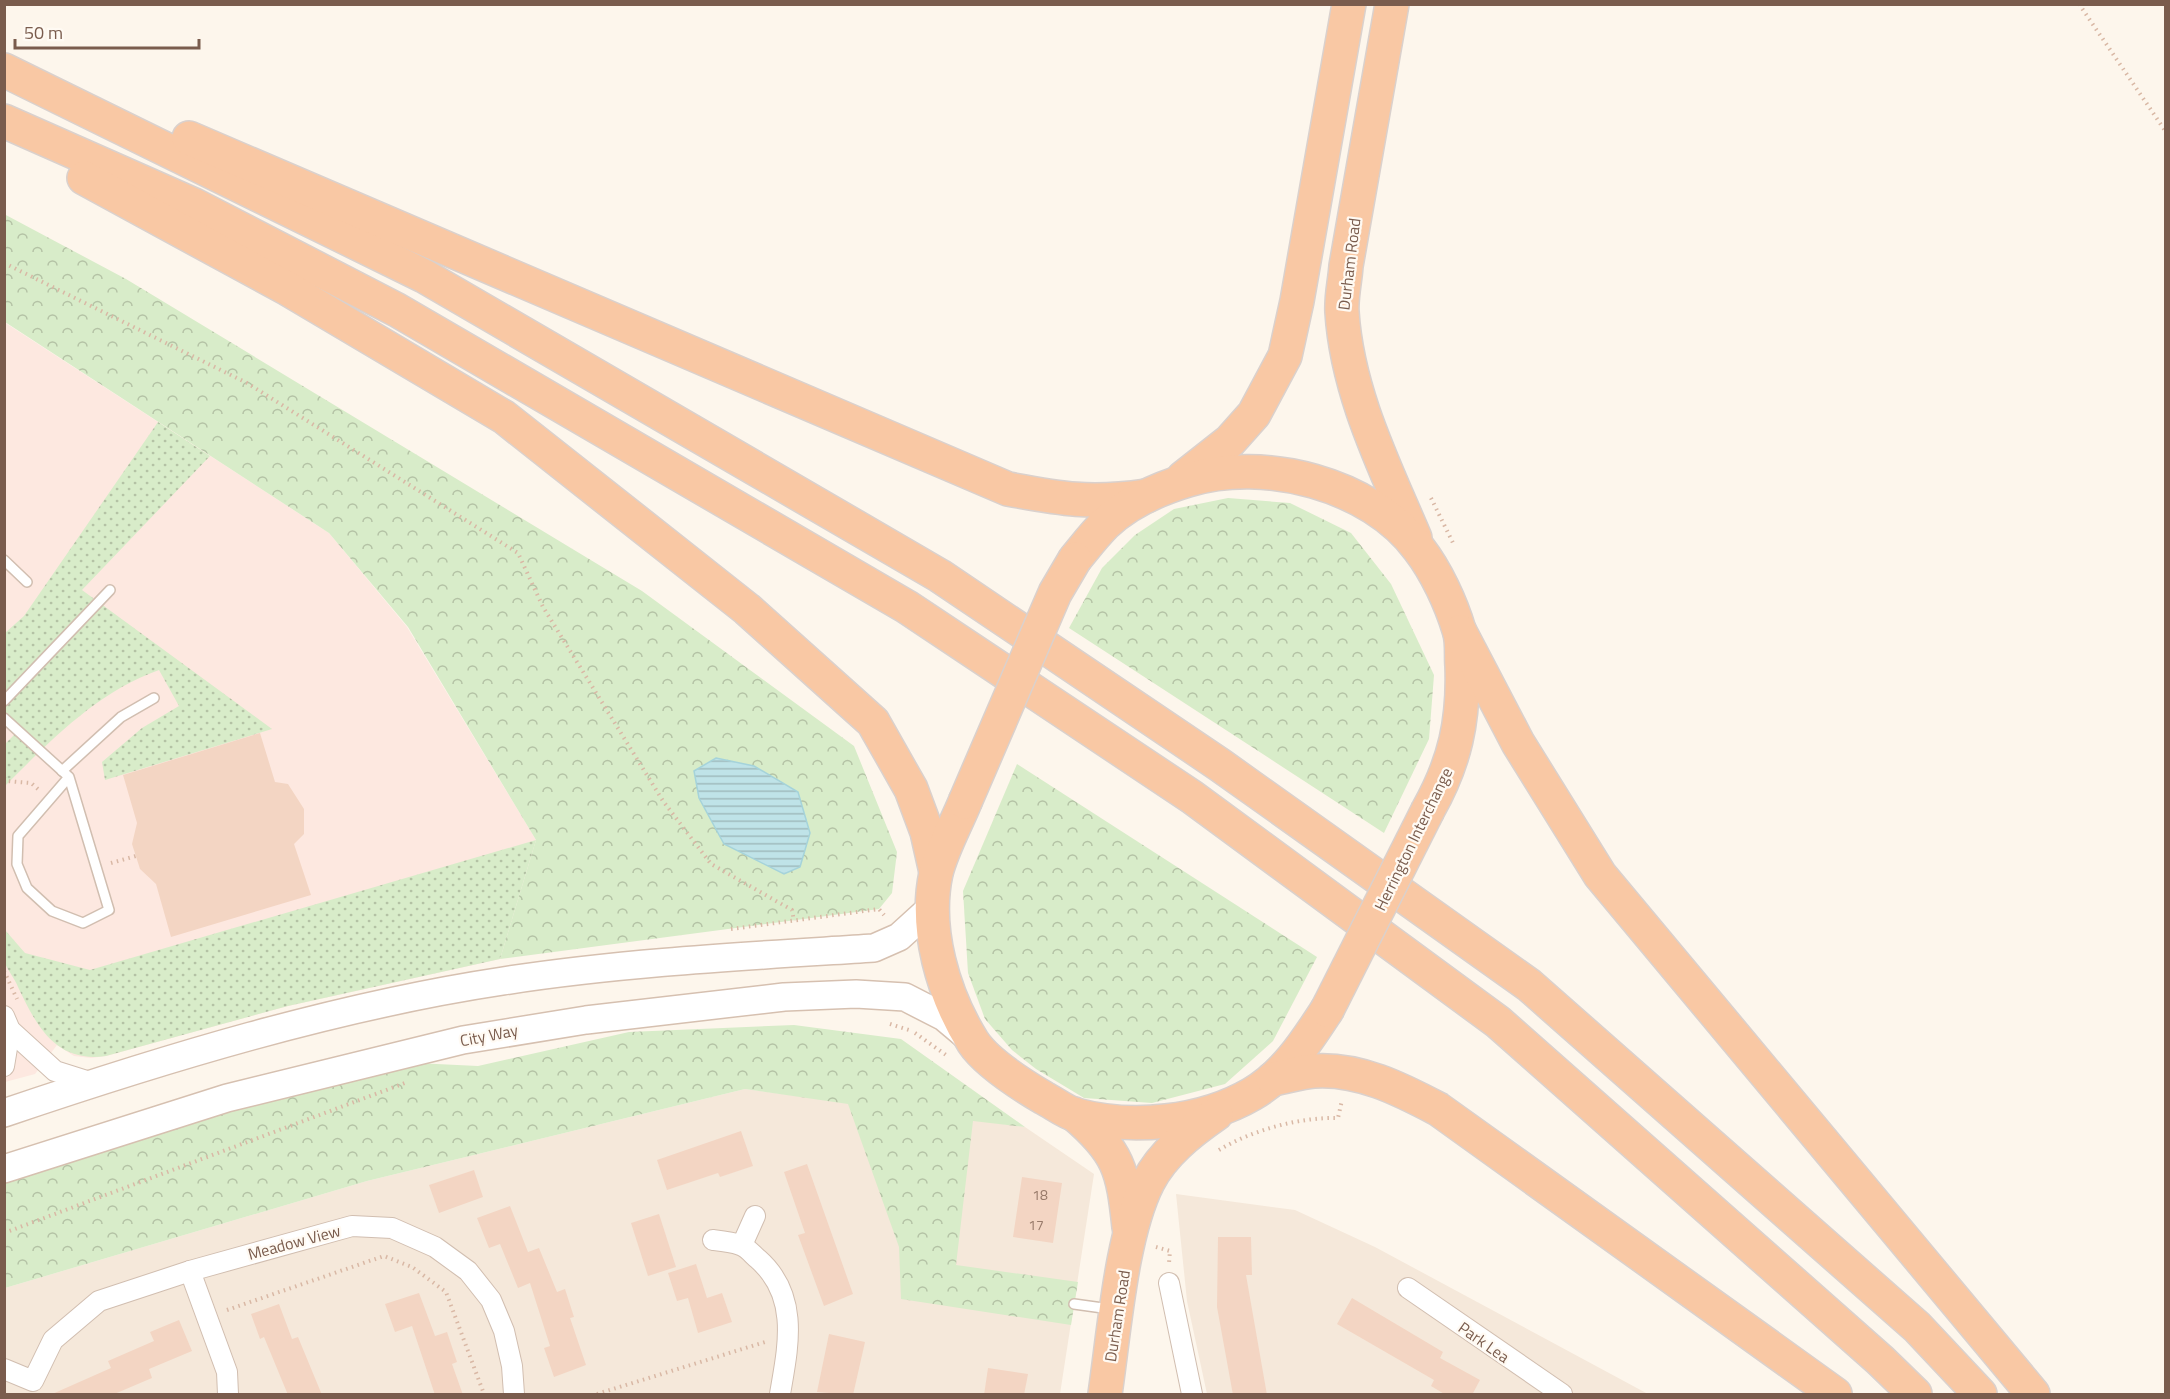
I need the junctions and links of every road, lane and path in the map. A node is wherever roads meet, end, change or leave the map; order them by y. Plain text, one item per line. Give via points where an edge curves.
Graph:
1 (1349, 4) edge
2 (1392, 4) edge
3 (2079, 4) edge
4 (4, 61) edge
5 (4, 70) edge
6 (4, 121) edge
7 (2166, 132) edge
8 (4, 134) edge
9 (4, 263) edge
10 (1426, 487) dead end
11 (1160, 490) junction
12 (1419, 548) junction
13 (1456, 551) dead end
14 (4, 560) edge
15 (27, 582) dead end
16 (110, 590) dead end
17 (1460, 632) junction
18 (154, 698) dead end
19 (4, 701) edge
20 (4, 718) edge
21 (65, 774) junction
22 (4, 778) edge
23 (49, 799) junction
24 (136, 856) dead end
25 (96, 868) junction
26 (936, 872) junction
27 (932, 907) junction
28 (899, 937) junction
29 (7, 1023) edge
30 (886, 1023) dead end
31 (962, 1051) junction
32 (4, 1066) edge
33 (416, 1079) dead end
34 (1273, 1079) junction
35 (93, 1083) junction
36 (1227, 1106) junction
37 (4, 1113) edge
38 (1074, 1114) junction
39 (4, 1169) edge
40 (755, 1216) dead end
41 (4, 1233) edge
42 (1130, 1238) junction
43 (713, 1240) dead end
44 (742, 1245) junction
45 (190, 1270) junction
46 (1169, 1283) joint
47 (1408, 1288) dead end
48 (1074, 1304) dead end
49 (1118, 1311) junction
50 (207, 1317) junction
51 (788, 1334) junction
52 (4, 1369) edge
53 (228, 1395) edge
54 (484, 1395) edge
55 (514, 1395) edge
56 (597, 1395) edge
57 (780, 1395) edge
58 (1105, 1395) edge
59 (1192, 1395) edge
60 (1562, 1395) edge
61 (1835, 1395) edge
62 (1915, 1395) edge
63 (1980, 1395) edge
64 (2033, 1395) edge

1 - 11 highway via 1298,302 1285,356 1254,414 1230,441
2 - 12 highway, Durham Road via 1346,266 1342,309 1347,354 1358,396
3 - 7 path
4 - 11 highway via 388,221 1008,489 1073,502 1106,502
5 - 63 highway via 424,276 959,589 1220,765 1529,985 1917,1327
6 - 62 highway via 194,205 397,310 907,607 1192,796 1498,1022
8 - 26 highway via 288,289 504,417 747,609 873,722 911,789
9 - 28 path via 247,382 518,553 543,607 663,801 711,864 792,910 794,921 879,909
10 - 13 path
11 - 12 highway, Herrington Interchange via 1209,474 1241,471 1307,478 1367,505
11 - 26 highway, Herrington Interchange, bridge via 1105,524 1075,559 1055,593
12 - 17 highway, Herrington Interchange
14 - 15 lane
16 - 19 lane
17 - 34 highway, Herrington Interchange, bridge via 1461,717 1446,778 1327,1011 1302,1050
17 - 64 highway via 1518,743 1600,875
18 - 21 lane via 121,717
20 - 21 lane
21 - 23 lane
21 - 25 lane
22 - 23 path via 31,783
23 - 25 lane via 18,836 17,864 27,888 52,911 83,923 109,910
24 - 25 path
26 - 27 highway, Herrington Interchange
27 - 28 main road
27 - 31 highway, Herrington Interchange via 936,953
28 - 35 main road via 874,948 662,962 503,981 291,1026
29 - 32 street
29 - 35 street via 55,1071
30 - 31 path
31 - 38 highway, Herrington Interchange
31 - 39 main road, City Way via 944,1017 905,997 856,994 784,998 586,1020 463,1040 227,1098
33 - 41 path
34 - 36 highway, Herrington Interchange
34 - 61 highway via 1314,1071 1349,1074 1392,1085 1438,1108
35 - 37 main road
36 - 38 highway, Herrington Interchange via 1158,1122
36 - 42 highway via 1168,1153 1148,1182
38 - 42 highway via 1100,1136 1117,1163 1124,1180
40 - 44 street
42 - 46 path via 1170,1251
42 - 49 highway, Durham Road
43 - 44 street
44 - 51 street via 768,1268 784,1292
45 - 50 street
45 - 52 street, Meadow View via 99,1301 52,1340 33,1381
45 - 55 street, Meadow View via 352,1226 392,1228 435,1247 468,1271 491,1299 504,1331
46 - 59 street
47 - 60 street, Park Lea
48 - 49 lane
49 - 58 highway, Durham Road
50 - 53 street via 227,1372
50 - 54 path via 384,1256 412,1267 446,1292
51 - 56 path
51 - 57 street

